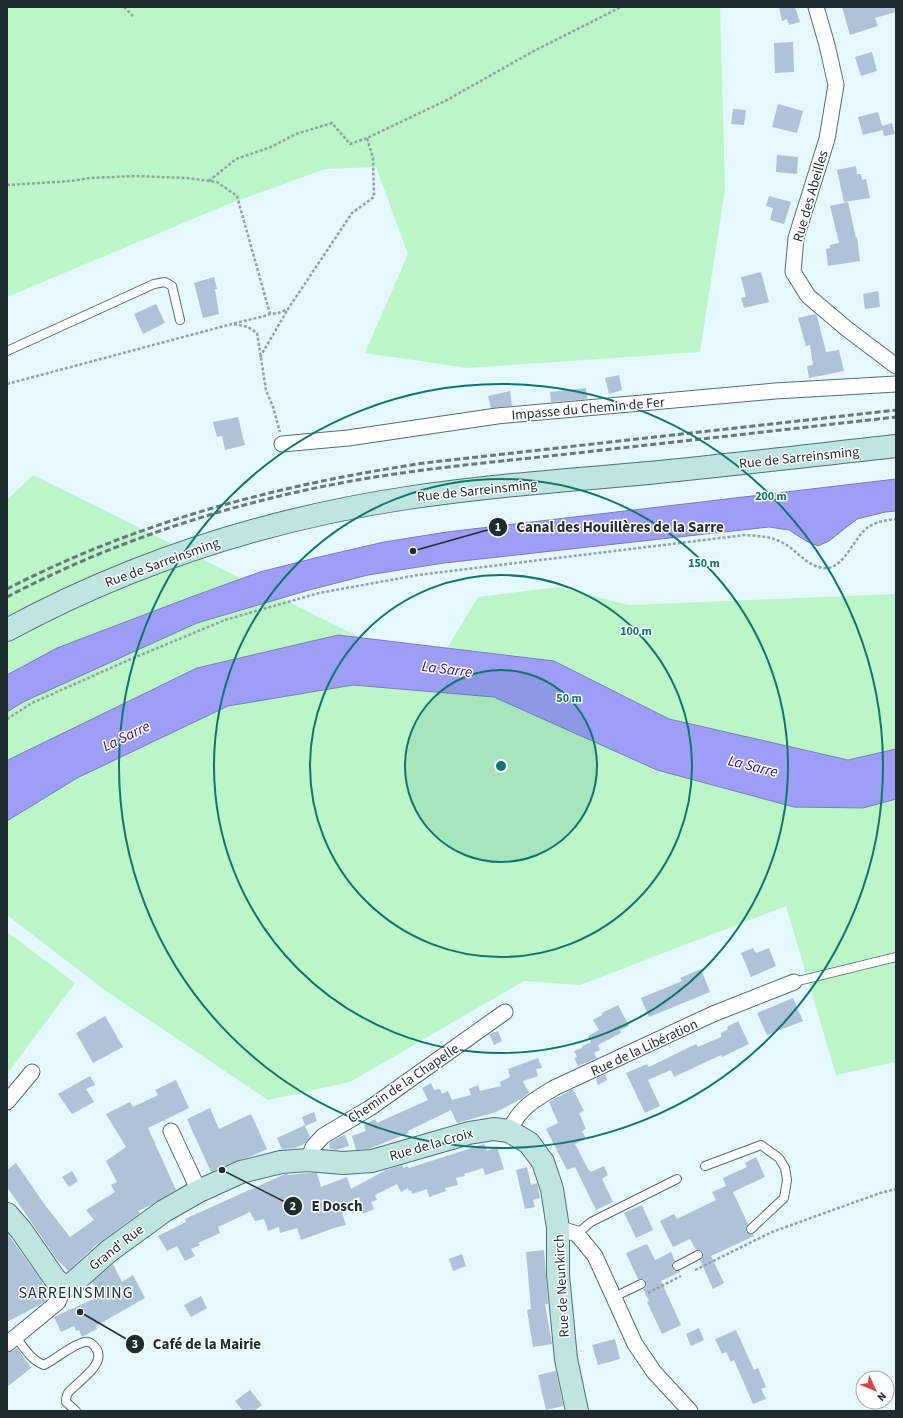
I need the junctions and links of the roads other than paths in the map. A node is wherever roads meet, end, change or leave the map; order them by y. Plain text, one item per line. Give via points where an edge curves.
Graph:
1 (816, 7) edge
2 (180, 320) dead end
3 (7, 350) edge
4 (896, 366) edge
5 (896, 384) edge
6 (282, 444) road end
7 (896, 446) edge
8 (7, 630) edge
9 (896, 956) edge
10 (794, 982) joint
11 (505, 1012) dead end
12 (32, 1072) dead end
13 (7, 1102) edge
14 (171, 1131) dead end
15 (509, 1131) junction
16 (308, 1160) junction
17 (543, 1162) joint
18 (705, 1166) dead end
19 (677, 1179) dead end
20 (199, 1191) junction
21 (7, 1214) edge
22 (751, 1229) dead end
23 (568, 1231) junction
24 (698, 1255) dead end
25 (677, 1266) dead end
26 (641, 1284) dead end
27 (64, 1287) junction
28 (614, 1297) junction
29 (11, 1341) edge
30 (76, 1411) edge
31 (577, 1411) edge
32 (690, 1411) edge

1 - 4 street, Rue des Abeilles via 836,85 827,139 796,238 793,272 808,296
2 - 3 lane via 172,286 165,282 154,284
5 - 6 street, Impasse du Chemin de Fer via 775,391 497,416 348,438
7 - 8 street, Rue de Sarreinsming via 463,490 308,516 230,538 154,564 72,597
9 - 10 lane
10 - 15 street, Rue de la Libération via 713,1014 554,1088 532,1101 515,1118
11 - 16 street, Chemin de la Chapelle via 370,1108 323,1136 313,1147
12 - 13 street
14 - 20 street
15 - 16 street, Rue de la Croix via 494,1129 469,1133 372,1161 343,1163
15 - 17 street, Rue de la Croix via 529,1143
16 - 20 street, Grand' Rue via 281,1162 241,1172
17 - 23 street, Rue de Neunkirch
18 - 22 lane via 761,1145 779,1158 785,1168 787,1180 784,1198
19 - 23 lane
20 - 27 street, Grand' Rue via 164,1210 109,1251 73,1283
21 - 27 street via 55,1279
23 - 28 street via 595,1256
23 - 31 street, Rue de Neunkirch via 558,1275 566,1359
24 - 25 lane
26 - 28 lane
27 - 29 street via 58,1302
28 - 32 street via 635,1344 654,1372
29 - 30 lane via 44,1365 78,1344 86,1342 98,1350 99,1357 95,1366 67,1394 66,1402

